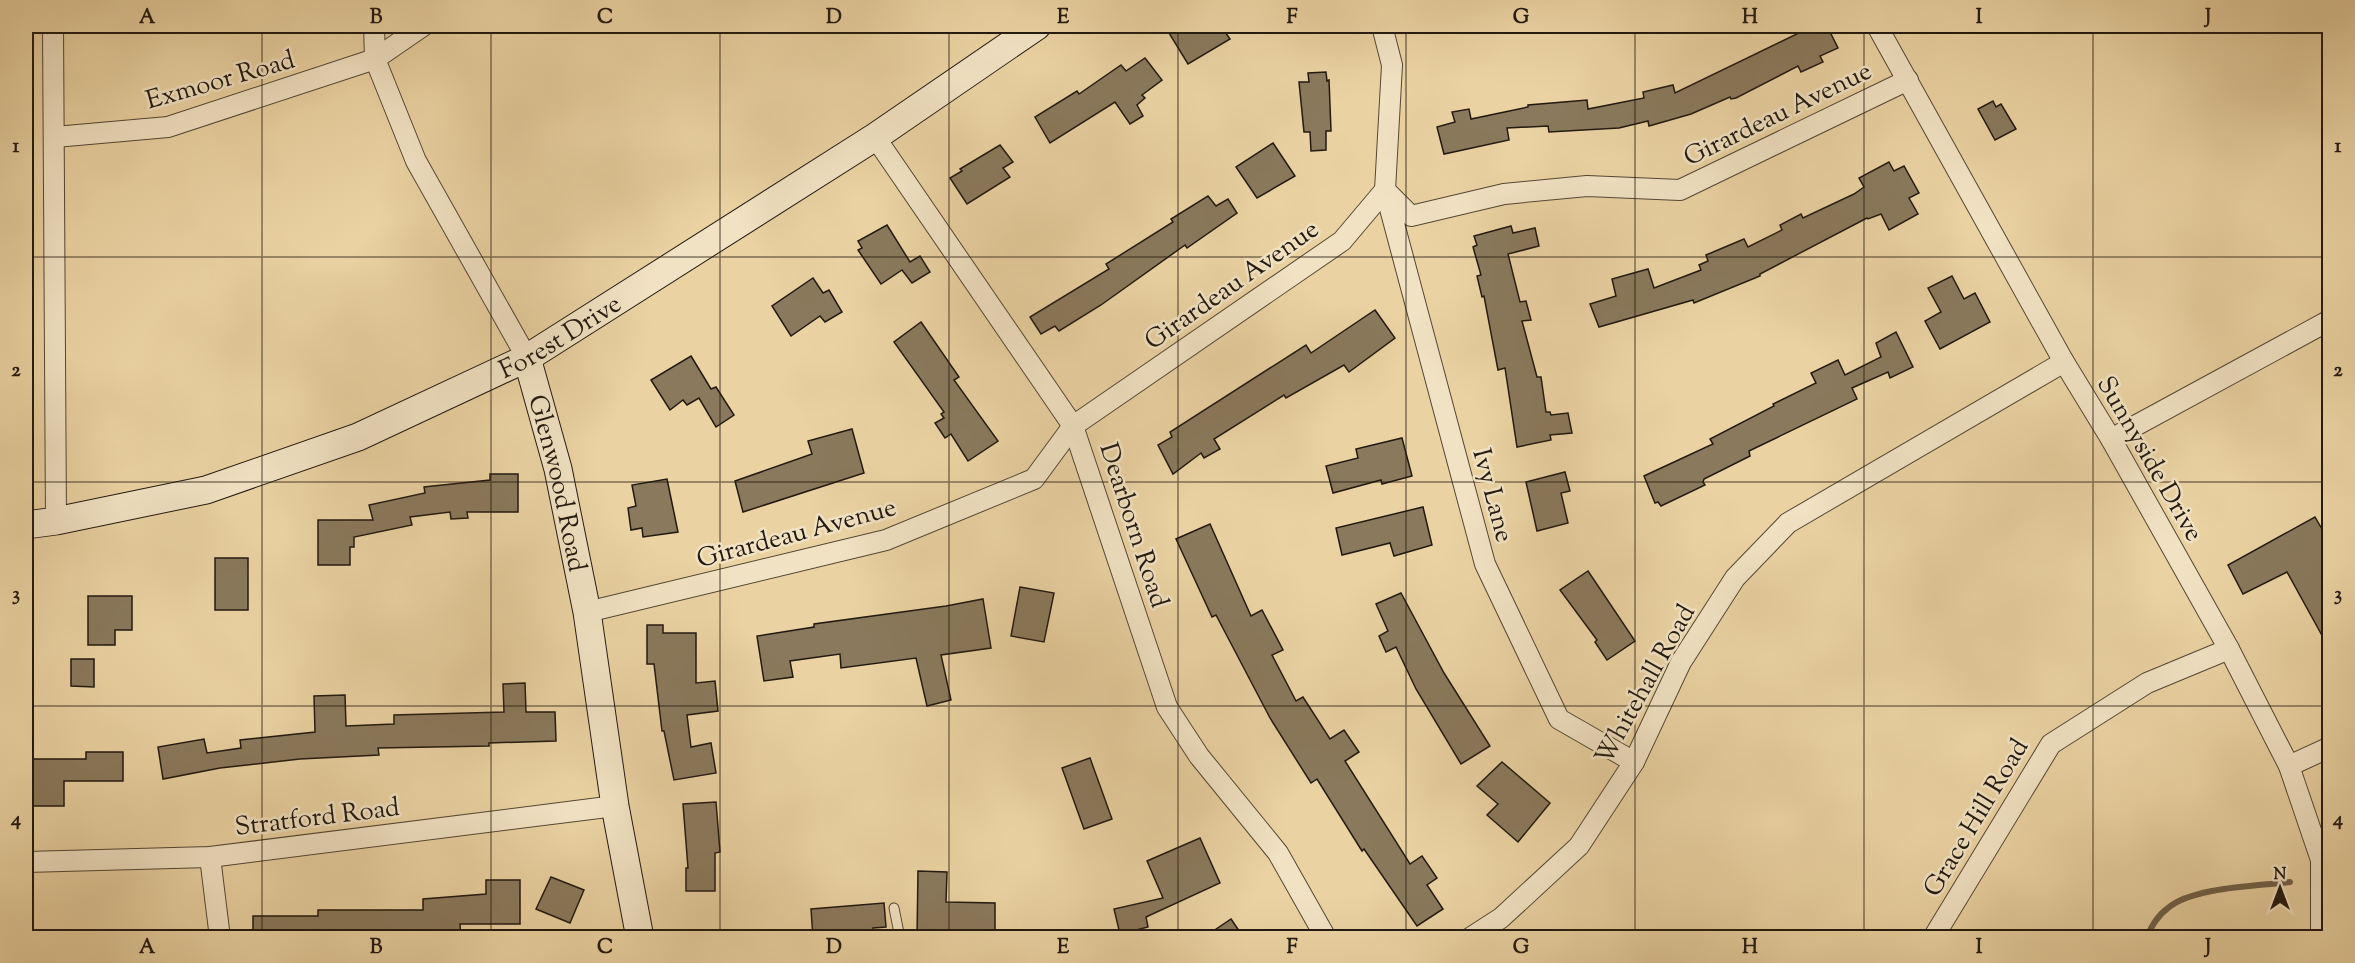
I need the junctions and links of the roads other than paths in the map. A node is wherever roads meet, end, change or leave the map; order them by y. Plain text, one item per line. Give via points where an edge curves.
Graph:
1 (53, 26) edge
2 (374, 26) edge
3 (423, 26) edge
4 (1037, 26) edge
5 (1382, 26) edge
6 (1877, 26) edge
7 (375, 59) junction
8 (1908, 80) junction
9 (55, 137) junction
10 (875, 138) junction
11 (1384, 190) junction
12 (2330, 320) edge
13 (528, 358) junction
14 (2064, 362) junction
15 (1073, 426) junction
16 (2111, 440) junction
17 (56, 521) junction
18 (26, 525) edge
19 (587, 612) junction
20 (2229, 649) junction
21 (2330, 747) edge
22 (1634, 762) junction
23 (2289, 766) junction
24 (615, 806) junction
25 (210, 857) junction
26 (26, 862) edge
27 (894, 908) dead end
28 (220, 938) edge
29 (640, 938) edge
30 (900, 938) edge
31 (1326, 938) edge
32 (1470, 938) edge
33 (1934, 938) edge
34 (2320, 938) edge

1 - 9 street
2 - 7 street, Glenwood Road
3 - 7 street, Exmoor Road
4 - 10 main road, Forest Drive
5 - 11 street, Ivy Lane via 1392,65
6 - 8 street, Sunnyside Drive
7 - 9 street, Exmoor Road via 168,127
7 - 13 street, Glenwood Road via 416,161
8 - 11 street, Girardeau Avenue via 1680,190 1587,186 1504,194 1411,216
8 - 14 street, Sunnyside Drive
9 - 17 street
10 - 13 main road, Forest Drive
10 - 15 street, Dearborn Road
11 - 15 street, Girardeau Avenue via 1342,241
11 - 22 street, Ivy Lane via 1485,564 1559,720
12 - 16 street
13 - 17 main road, Forest Drive via 358,436 206,490
13 - 19 main road, Glenwood Road via 558,469
14 - 16 street, Sunnyside Drive
14 - 22 street, Whitehall Road via 1788,523 1735,579 1681,662
15 - 19 street, Girardeau Avenue via 1034,479 886,540
15 - 31 street, Dearborn Road via 1167,707 1199,756 1278,853
16 - 20 street, Sunnyside Drive
17 - 18 main road, Forest Drive
19 - 24 main road, Glenwood Road
20 - 23 street, Sunnyside Drive
20 - 33 street, Grace Hill Road via 2147,683 2051,744
21 - 23 street
22 - 32 street, Whitehall Road via 1579,846 1501,918
23 - 34 street, Sunnyside Drive via 2320,860
24 - 25 street, Stratford Road
24 - 29 main road, Glenwood Road
25 - 26 street, Stratford Road
25 - 28 street
27 - 30 lane

